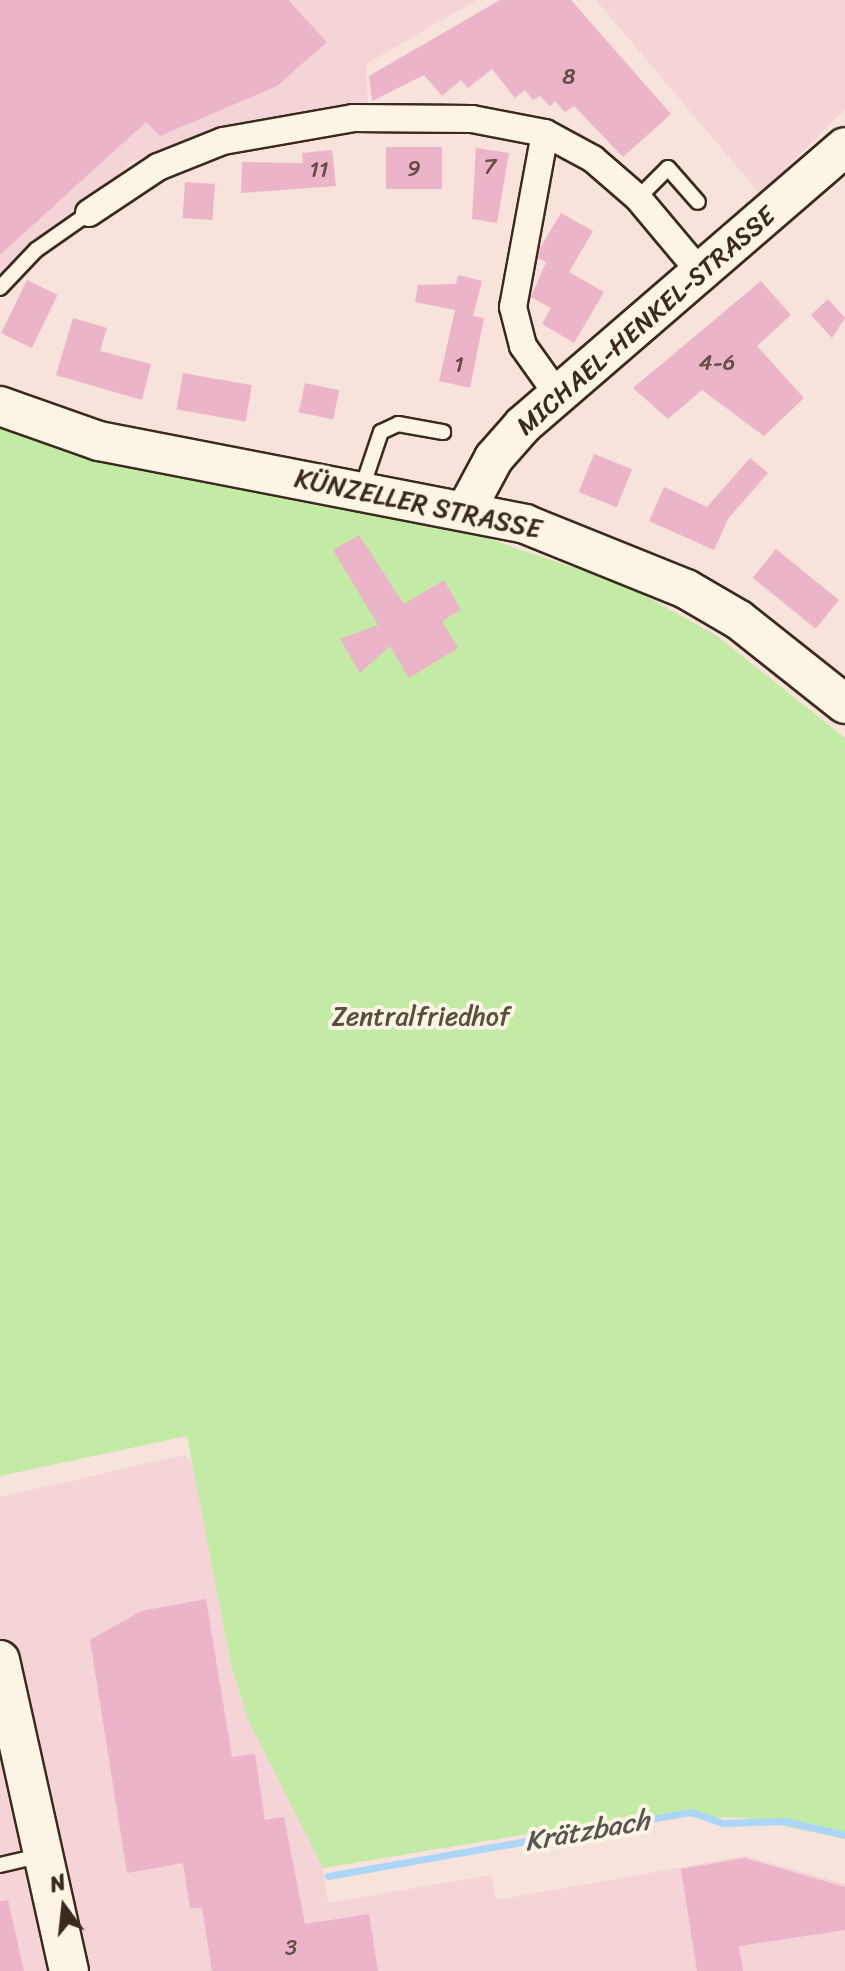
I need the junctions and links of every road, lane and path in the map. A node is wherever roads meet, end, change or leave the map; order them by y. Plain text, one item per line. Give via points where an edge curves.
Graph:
1 (545, 133) junction
2 (843, 153) edge
3 (638, 198) junction
4 (698, 202) dead end
5 (89, 213) joint
6 (701, 273) junction
7 (0, 288) edge
8 (558, 395) junction
9 (0, 406) edge
10 (443, 432) dead end
11 (362, 488) junction
12 (466, 510) junction
13 (845, 704) edge
14 (0, 1660) edge
15 (44, 1855) junction
16 (0, 1865) edge
17 (69, 1971) edge

1 - 3 street via 593,159
1 - 5 street via 472,119 321,122 181,155
1 - 8 street via 513,307 523,346
2 - 6 main road, MICHAEL-HENKEL-STRASSE
3 - 4 lane via 668,168
3 - 6 street
5 - 7 lane via 36,250
6 - 8 main road, MICHAEL-HENKEL-STRASSE
8 - 12 main road, MICHAEL-HENKEL-STRASSE via 494,458
9 - 11 main road, KÜNZELLER STRASSE via 99,441
10 - 11 lane via 398,424 381,432
11 - 12 main road, KÜNZELLER STRASSE
12 - 13 main road, KÜNZELLER STRASSE via 525,524 676,584 739,620
14 - 15 main road
15 - 16 lane
15 - 17 main road

